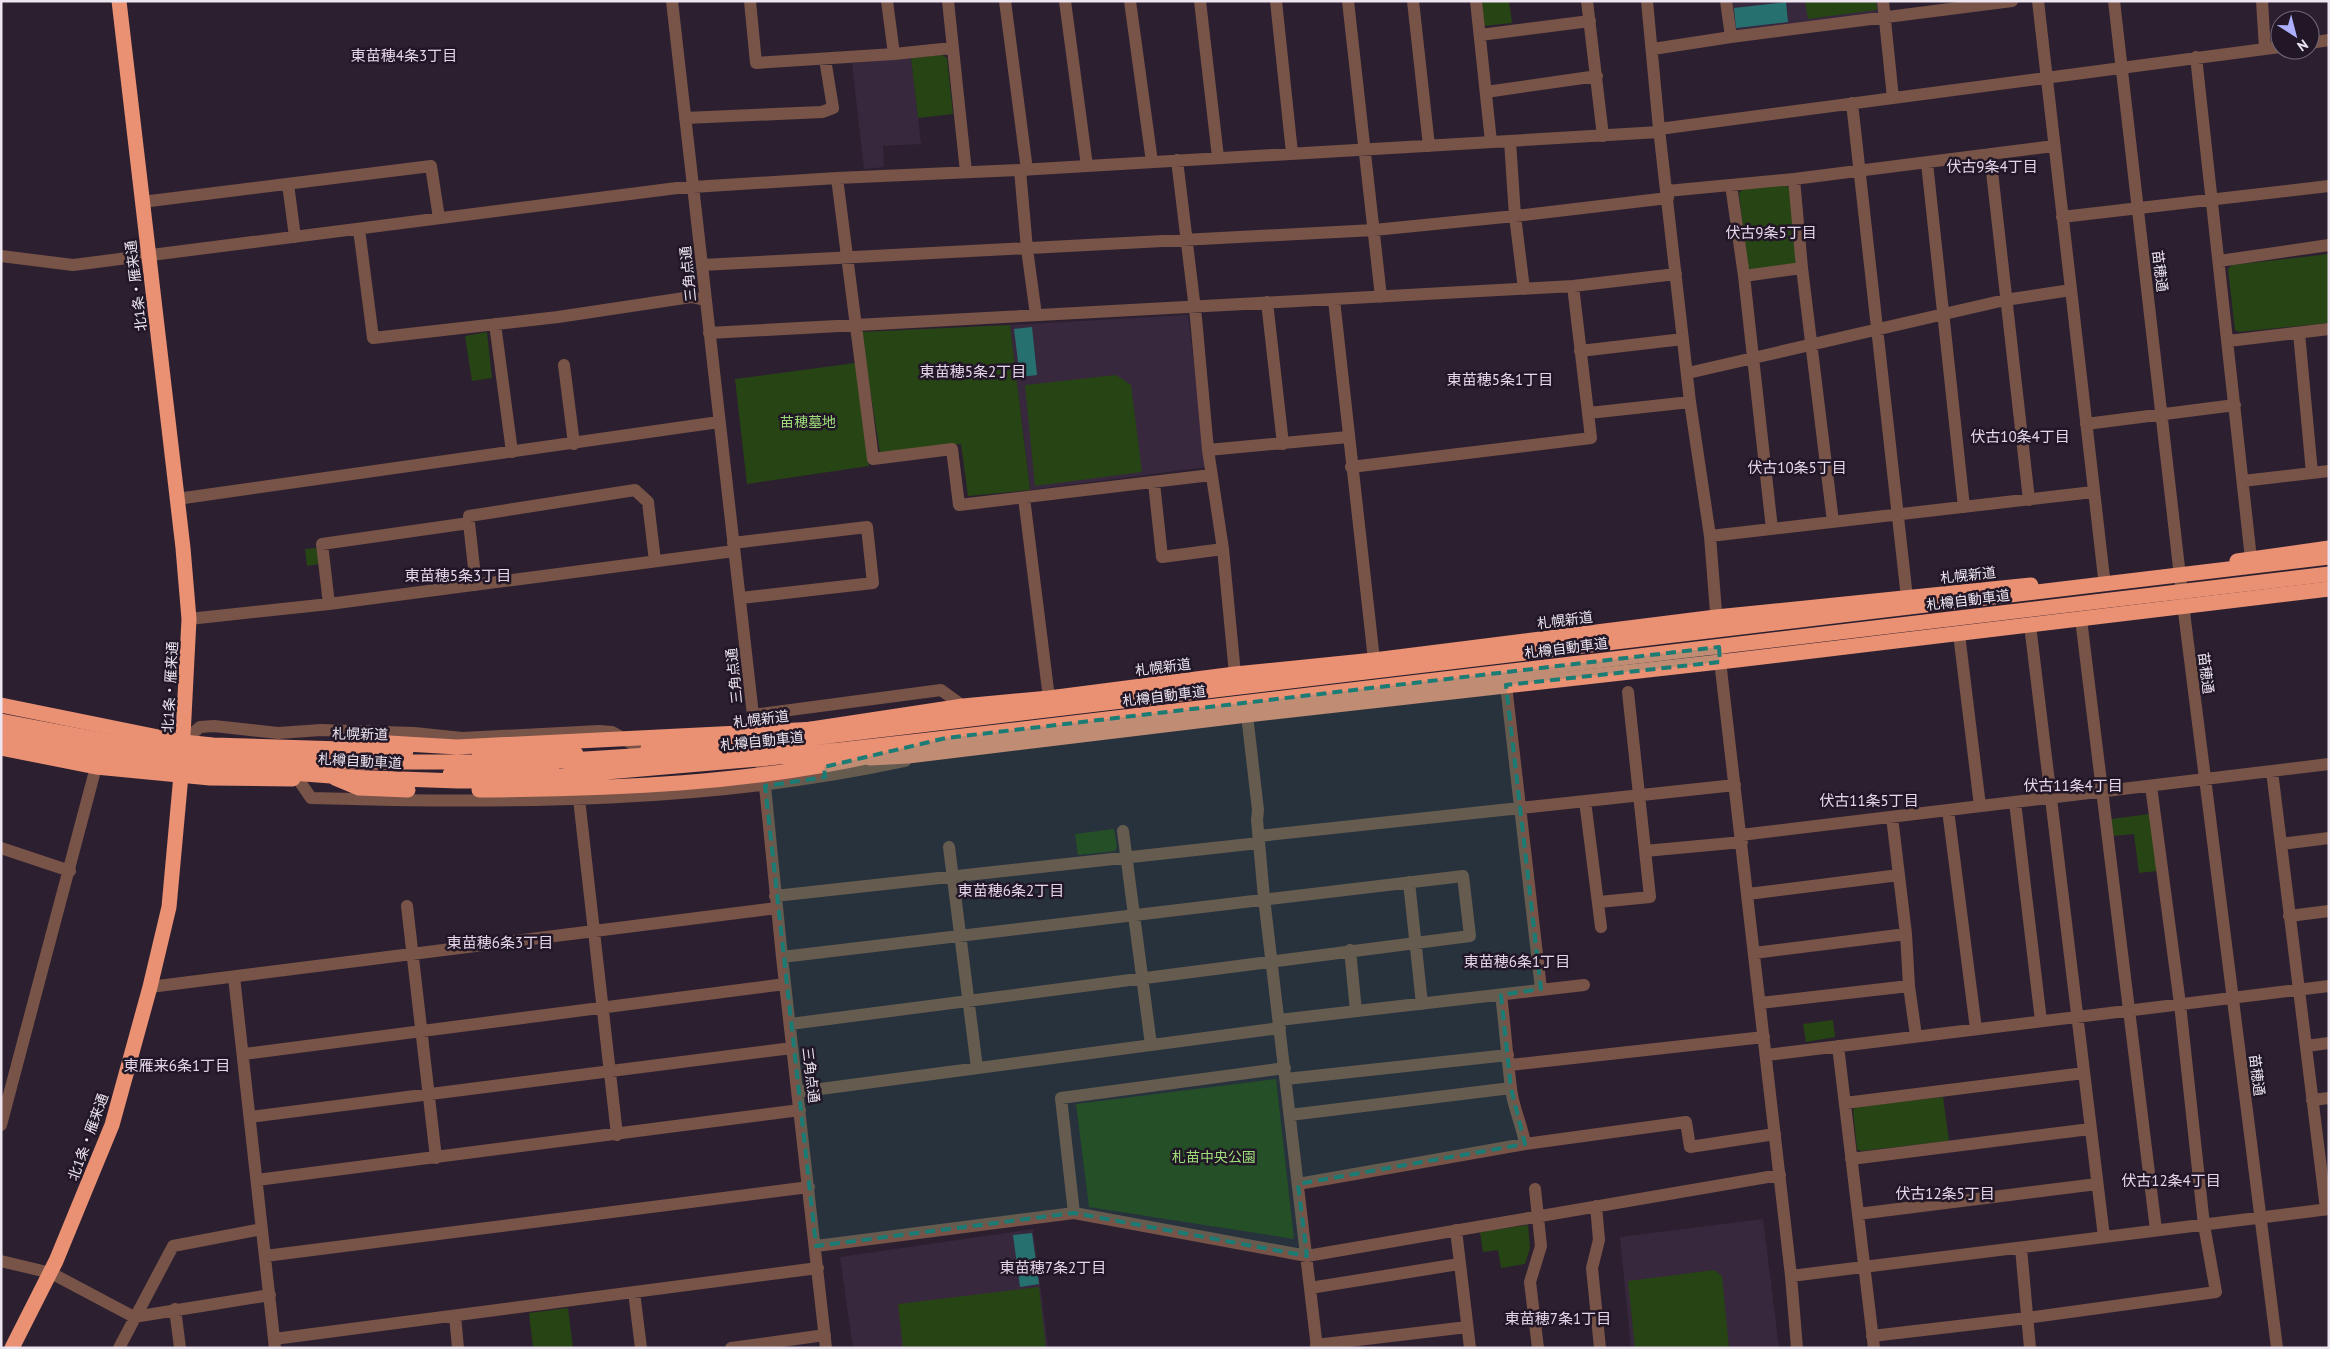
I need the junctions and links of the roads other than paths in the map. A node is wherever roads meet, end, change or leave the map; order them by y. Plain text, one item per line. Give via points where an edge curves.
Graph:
1 (119, 1) edge
2 (672, 1) edge
3 (750, 1) edge
4 (887, 1) edge
5 (948, 1) edge
6 (1005, 1) edge
7 (1065, 1) edge
8 (1130, 1) edge
9 (1200, 1) edge
10 (1276, 1) edge
11 (1348, 1) edge
12 (1413, 1) edge
13 (1476, 1) edge
14 (1588, 1) edge
15 (1647, 1) edge
16 (1726, 1) edge
17 (1883, 1) edge
18 (2012, 1) edge
19 (2038, 1) edge
20 (2114, 1) edge
21 (2262, 1) edge
22 (1884, 17) junction
23 (1590, 21) junction
24 (1480, 35) junction
25 (1730, 37) junction
26 (952, 48) junction
27 (1652, 49) junction
28 (2270, 49) edge
29 (2265, 50) junction
30 (894, 54) junction
31 (2196, 57) junction
32 (825, 59) junction
33 (2122, 68) junction
34 (1597, 76) junction
35 (2047, 78) junction
36 (1486, 92) junction
37 (1893, 98) junction
38 (1852, 103) junction
39 (686, 118) junction
40 (1659, 131) junction
41 (1604, 136) junction
42 (1510, 141) junction
43 (1491, 142) junction
44 (1429, 146) junction
45 (2054, 146) junction
46 (1364, 149) junction
47 (1292, 153) junction
48 (1990, 154) junction
49 (1218, 158) junction
50 (1177, 160) junction
51 (1152, 162) junction
52 (1926, 163) junction
53 (1087, 166) junction
54 (1023, 170) junction
55 (1859, 171) junction
56 (966, 172) junction
57 (837, 178) junction
58 (1794, 178) junction
59 (288, 184) junction
60 (1731, 185) junction
61 (2329, 186) edge
62 (693, 187) junction
63 (1667, 195) junction
64 (2211, 200) junction
65 (142, 202) junction
66 (2137, 208) junction
67 (1515, 216) junction
68 (2062, 217) junction
69 (439, 218) junction
70 (359, 229) junction
71 (1374, 230) junction
72 (296, 237) junction
73 (1188, 240) junction
74 (2329, 245) edge
75 (1027, 249) junction
76 (148, 255) junction
77 (1, 256) edge
78 (848, 257) junction
79 (2219, 261) junction
80 (702, 264) junction
81 (1802, 268) junction
82 (1676, 274) junction
83 (1744, 276) junction
84 (1573, 286) junction
85 (1524, 289) junction
86 (2071, 290) junction
87 (1381, 297) junction
88 (706, 300) junction
89 (1334, 300) junction
90 (2005, 300) junction
91 (1267, 302) junction
92 (1194, 305) junction
93 (1943, 314) junction
94 (1036, 315) junction
95 (495, 324) junction
96 (855, 325) junction
97 (1878, 329) junction
98 (2329, 330) edge
99 (709, 333) junction
100 (2299, 333) junction
101 (1683, 340) junction
102 (2228, 341) junction
103 (1813, 344) junction
104 (1580, 351) junction
105 (1752, 358) junction
106 (564, 365) dead end
107 (1688, 372) junction
108 (1690, 402) junction
109 (2235, 405) junction
110 (1589, 413) junction
111 (2162, 413) junction
112 (720, 422) junction
113 (2086, 424) junction
114 (1348, 437) junction
115 (574, 444) junction
116 (1283, 444) junction
117 (1208, 450) junction
118 (512, 452) junction
119 (1351, 467) junction
120 (2329, 471) edge
121 (2312, 473) junction
122 (1211, 475) junction
123 (2243, 481) junction
124 (1154, 483) junction
125 (2093, 492) junction
126 (177, 498) junction
127 (1024, 498) junction
128 (2029, 500) junction
129 (1964, 507) junction
130 (1899, 515) junction
131 (1834, 522) junction
132 (468, 523) junction
133 (1772, 529) junction
134 (1710, 536) junction
135 (734, 547) junction
136 (2329, 548) edge
137 (1223, 549) junction
138 (2329, 557) edge
139 (2251, 559) junction
140 (655, 562) junction
141 (2180, 569) junction
142 (2329, 574) edge
143 (2104, 578) junction
144 (476, 585) junction
145 (2329, 589) edge
146 (741, 598) junction
147 (1908, 598) junction
148 (329, 604) junction
149 (2185, 606) junction
150 (1716, 618) junction
151 (189, 619) junction
152 (2081, 619) junction
153 (2030, 625) junction
154 (1959, 634) junction
155 (1374, 660) junction
156 (1720, 662) junction
157 (1235, 674) junction
158 (1506, 685) junction
159 (1628, 692) dead end
160 (1049, 698) junction
161 (1, 705) edge
162 (963, 706) junction
163 (753, 715) junction
164 (1247, 715) junction
165 (1, 721) edge
166 (935, 725) junction
167 (1, 735) edge
168 (758, 737) junction
169 (946, 738) junction
170 (183, 742) junction
171 (1, 748) edge
172 (257, 748) junction
173 (641, 749) junction
174 (959, 750) junction
175 (761, 762) junction
176 (2329, 764) edge
177 (96, 767) junction
178 (2272, 771) junction
179 (181, 775) junction
180 (335, 778) junction
181 (298, 779) junction
182 (2204, 780) junction
183 (1735, 784) junction
184 (765, 786) junction
185 (2152, 786) junction
186 (2103, 792) junction
187 (1639, 795) junction
188 (2050, 798) junction
189 (579, 799) junction
190 (1585, 800) junction
191 (2015, 802) junction
192 (1980, 806) junction
193 (1521, 807) junction
194 (1948, 810) junction
195 (1892, 817) junction
196 (1122, 831) dead end
197 (1741, 838) junction
198 (2329, 838) edge
199 (1259, 840) junction
200 (2281, 844) junction
201 (949, 847) dead end
202 (1, 848) edge
203 (1646, 851) junction
204 (1126, 857) junction
205 (70, 871) junction
206 (1899, 875) junction
207 (952, 877) junction
208 (1408, 882) junction
209 (1748, 894) junction
210 (1264, 898) junction
211 (776, 902) junction
212 (1599, 902) junction
213 (407, 906) dead end
214 (2329, 911) edge
215 (1133, 914) junction
216 (2290, 916) junction
217 (1601, 927) dead end
218 (593, 930) junction
219 (959, 934) junction
220 (1906, 934) junction
221 (1415, 943) junction
222 (1350, 950) junction
223 (412, 953) junction
224 (1754, 953) junction
225 (782, 957) junction
226 (1272, 960) junction
227 (234, 977) junction
228 (1142, 977) junction
229 (785, 984) junction
230 (1584, 985) dead end
231 (1909, 986) junction
232 (2329, 986) edge
233 (150, 987) junction
234 (1541, 990) junction
235 (2299, 990) junction
236 (1501, 995) junction
237 (2232, 998) junction
238 (968, 1000) junction
239 (1760, 1003) junction
240 (1422, 1004) junction
241 (2180, 1004) junction
242 (602, 1007) junction
243 (2129, 1010) junction
244 (1356, 1011) junction
245 (2077, 1017) junction
246 (2042, 1021) junction
247 (790, 1024) junction
248 (1279, 1024) junction
249 (1976, 1029) junction
250 (423, 1031) junction
251 (1916, 1036) junction
252 (1764, 1037) junction
253 (2329, 1043) edge
254 (1151, 1045) junction
255 (1838, 1046) junction
256 (2306, 1046) junction
257 (792, 1048) junction
258 (244, 1054) junction
259 (1767, 1055) junction
260 (1509, 1060) junction
261 (977, 1068) junction
262 (610, 1071) junction
263 (1285, 1073) junction
264 (2084, 1073) junction
265 (1511, 1088) junction
266 (798, 1092) junction
267 (430, 1094) junction
268 (2329, 1098) edge
269 (2312, 1100) junction
270 (1845, 1103) junction
271 (800, 1110) junction
272 (1290, 1115) junction
273 (250, 1117) junction
274 (1, 1124) edge
275 (2090, 1129) junction
276 (1775, 1134) junction
277 (617, 1135) junction
278 (1525, 1144) junction
279 (2324, 1152) edge
280 (436, 1158) junction
281 (1851, 1159) junction
282 (1780, 1175) junction
283 (257, 1180) junction
284 (1298, 1184) junction
285 (2097, 1184) junction
286 (809, 1186) junction
287 (1535, 1189) dead end
288 (1596, 1206) junction
289 (2327, 1209) edge
290 (1074, 1213) junction
291 (1858, 1214) junction
292 (1538, 1216) junction
293 (2261, 1218) junction
294 (2204, 1225) junction
295 (262, 1229) junction
296 (1456, 1230) junction
297 (2156, 1230) junction
298 (2104, 1237) junction
299 (816, 1246) junction
300 (2020, 1248) junction
301 (265, 1256) junction
302 (1307, 1256) junction
303 (1, 1261) edge
304 (1459, 1264) junction
305 (1864, 1266) junction
306 (818, 1268) junction
307 (51, 1273) junction
308 (1791, 1276) junction
309 (1310, 1288) junction
310 (634, 1292) junction
311 (270, 1295) junction
312 (175, 1310) junction
313 (455, 1316) junction
314 (134, 1317) junction
315 (2027, 1318) junction
316 (1467, 1327) junction
317 (826, 1341) edge
318 (1873, 1342) edge
319 (274, 1343) edge
320 (1316, 1346) edge
321 (12, 1348) edge
322 (119, 1348) edge
323 (180, 1348) edge
324 (458, 1348) edge
325 (641, 1348) edge
326 (731, 1348) edge
327 (1470, 1348) edge
328 (1538, 1348) edge
329 (1600, 1348) edge
330 (1797, 1348) edge
331 (2030, 1348) edge
332 (2277, 1348) edge

1 - 65 highway, 北1条・雁来通
2 - 39 street, 三角点通
3 - 32 street via 756,62
4 - 30 street
5 - 26 street
6 - 54 street
7 - 53 street
8 - 51 street
9 - 49 street
10 - 47 street
11 - 46 street
12 - 44 street
13 - 24 street
14 - 23 street
15 - 27 street
16 - 25 street
17 - 22 street
18 - 22 street
19 - 35 street
20 - 33 street, 苗穂通
21 - 29 street
22 - 25 street
22 - 37 street
23 - 24 street
23 - 34 street
24 - 36 street
25 - 27 street
26 - 30 street
26 - 56 street
27 - 40 street
28 - 29 street
29 - 31 street
30 - 32 street
31 - 33 street
31 - 64 street
32 - 39 street via 833,108 822,112
33 - 35 street
33 - 66 street, 苗穂通
34 - 36 street
34 - 41 street
35 - 37 street
35 - 45 street
36 - 43 street
37 - 38 street
38 - 40 street
38 - 55 street
39 - 62 street, 三角点通
40 - 41 street
40 - 63 street
41 - 42 street
42 - 43 street
42 - 67 street
43 - 44 street
44 - 46 street
45 - 48 street
45 - 68 street
46 - 47 street
46 - 71 street
47 - 49 street
48 - 52 street
48 - 90 street
49 - 50 street
50 - 51 street
50 - 73 street
51 - 53 street
52 - 55 street
52 - 93 street
53 - 54 street
54 - 56 street
54 - 75 street
55 - 58 street
55 - 97 street
56 - 57 street
57 - 62 street
57 - 78 street
58 - 60 street
58 - 81 street
59 - 65 street
59 - 69 street via 431,166
59 - 72 street
60 - 63 street
60 - 83 street
61 - 64 street
62 - 69 street
62 - 80 street, 三角点通
63 - 67 street
63 - 82 street
64 - 66 street
64 - 79 street
65 - 76 highway, 北1条・雁来通
66 - 68 street
66 - 111 street, 苗穂通
67 - 71 street
67 - 85 street
68 - 86 street
69 - 70 street
70 - 72 street
70 - 95 street via 373,338
71 - 73 street
71 - 87 street
72 - 76 street
73 - 75 street
73 - 92 street
74 - 79 street
75 - 78 street
75 - 94 street
76 - 77 street via 73,265
76 - 126 highway, 北1条・雁来通
78 - 80 street
78 - 96 street
79 - 102 street
80 - 88 street, 三角点通
81 - 83 street
81 - 103 street
82 - 84 street
82 - 101 street
83 - 105 street
84 - 85 street
84 - 104 street
85 - 87 street
86 - 90 street
86 - 113 street
87 - 89 street
88 - 95 street via 691,297
88 - 99 street, 三角点通
89 - 91 street
89 - 114 street
90 - 93 street
90 - 128 street
91 - 92 street
91 - 116 street
92 - 94 street
92 - 117 street
93 - 97 street
93 - 129 street
94 - 96 street
95 - 118 street
96 - 99 street
96 - 127 street via 873,459 952,449 959,505
97 - 103 street
97 - 130 street
98 - 100 street
99 - 112 street, 三角点通
100 - 102 street
100 - 121 street
101 - 104 street
101 - 107 street
102 - 109 street
103 - 105 street
103 - 131 street
104 - 110 street
105 - 107 street
105 - 133 street
106 - 115 street
107 - 108 street
108 - 110 street
108 - 134 street
109 - 111 street
109 - 123 street
110 - 119 street via 1591,438
111 - 113 street
111 - 141 street, 苗穂通
112 - 115 street
112 - 135 street, 三角点通
113 - 125 street
114 - 116 street
114 - 119 street
115 - 118 street
116 - 117 street
117 - 122 street
118 - 126 street
119 - 155 street
120 - 121 street
121 - 123 street
122 - 124 street
122 - 137 street
123 - 139 street
124 - 127 street
124 - 137 street via 1162,557
125 - 128 street
125 - 143 street
126 - 151 highway, 北1条・雁来通
127 - 160 street
128 - 129 street
129 - 130 street
130 - 131 street
130 - 147 street
131 - 133 street
132 - 140 street via 469,516 635,490 648,502
132 - 144 street
132 - 148 street via 322,544
133 - 134 street
134 - 150 street
135 - 140 street
135 - 146 street, 三角点通
135 - 146 street via 866,527 872,583
136 - 139 highway, 札幌新道
137 - 157 street
138 - 166 highway, 札樽自動車道, bridge
139 - 141 highway, 札幌新道
140 - 144 street
141 - 143 highway, 札幌新道
141 - 149 street, 苗穂通
142 - 169 highway, 札樽自動車道, bridge
143 - 147 highway, 札幌新道
144 - 148 street
145 - 149 highway
146 - 163 street, 三角点通
147 - 150 highway, 札幌新道
148 - 151 street
149 - 152 highway
149 - 182 street, 苗穂通
150 - 155 highway, 札幌新道
150 - 156 street
151 - 170 highway, 北1条・雁来通
152 - 153 highway
152 - 186 street
153 - 154 highway
153 - 188 street
154 - 156 highway
154 - 192 street
155 - 157 highway, 札幌新道
156 - 158 highway
156 - 183 street
157 - 160 highway, 札幌新道
158 - 164 highway
158 - 193 street
159 - 187 street
160 - 162 highway, 札幌新道
161 - 170 highway, 札幌新道
162 - 163 street via 941,690
162 - 168 highway, 札幌新道
163 - 168 street, 三角点通
164 - 174 highway
164 - 199 street
165 - 166 highway, 札樽自動車道, bridge via 122,744 346,762 588,759 695,752
166 - 172 highway, bridge via 458,747 304,739
167 - 169 highway, 札樽自動車道, bridge via 123,759 344,777 458,781 525,779
168 - 173 highway, 札幌新道
168 - 175 street, 三角点通
169 - 180 highway, bridge via 823,767 729,780 576,790 408,790 359,788
170 - 172 highway, 札幌新道
170 - 173 street via 200,728 214,726 278,732 414,733 462,738 599,731 612,732
170 - 179 highway, 北1条・雁来通
171 - 177 highway
172 - 173 highway, 札幌新道 via 587,754
174 - 175 highway via 908,756
174 - 184 street via 846,774
175 - 180 highway
175 - 184 street, 三角点通
176 - 178 street
177 - 179 highway
177 - 205 street
178 - 182 street
178 - 200 street
179 - 181 highway
179 - 233 highway, 北1条・雁来通 via 169,906
180 - 181 highway
181 - 189 street via 311,798 405,801
182 - 185 street
182 - 237 street, 苗穂通
183 - 187 street
183 - 197 street
184 - 189 street
184 - 211 street, 三角点通
185 - 186 street
185 - 241 street
186 - 188 street
186 - 243 street
187 - 190 street
187 - 203 street
188 - 191 street
188 - 245 street
189 - 218 street
190 - 193 street
190 - 212 street
191 - 192 street
191 - 246 street
192 - 194 street
193 - 199 street
193 - 234 street
194 - 195 street
194 - 249 street
195 - 197 street
195 - 206 street
196 - 204 street
197 - 203 street
197 - 209 street
198 - 200 street
199 - 204 street
199 - 210 street
200 - 216 street
201 - 207 street
202 - 205 street
203 - 212 street via 1650,897
204 - 207 street
204 - 215 street
205 - 274 street
206 - 209 street
206 - 220 street
207 - 211 street
207 - 219 street
208 - 210 street
208 - 221 street
208 - 221 street via 1463,876 1469,926 1470,936
209 - 224 street
210 - 215 street
210 - 226 street
211 - 218 street
211 - 225 street, 三角点通
212 - 217 street
213 - 223 street
214 - 216 street
215 - 219 street
215 - 228 street
216 - 235 street
218 - 223 street
218 - 242 street
219 - 225 street
219 - 238 street
220 - 224 street
220 - 231 street
221 - 222 street
221 - 240 street
222 - 226 street
222 - 244 street
223 - 227 street
223 - 250 street
224 - 239 street
225 - 229 street, 三角点通
226 - 228 street
226 - 248 street
227 - 233 street
227 - 258 street
228 - 238 street
228 - 254 street
229 - 242 street
229 - 247 street, 三角点通
230 - 234 street
231 - 239 street
231 - 251 street
232 - 235 street
233 - 307 highway, 北1条・雁来通 via 112,1125
234 - 236 street
235 - 237 street
235 - 256 street
236 - 240 street
236 - 260 street
237 - 241 street
237 - 293 street, 苗穂通
238 - 247 street
238 - 261 street
239 - 252 street
240 - 244 street
241 - 243 street
241 - 294 street
242 - 250 street
242 - 262 street
243 - 245 street
243 - 297 street
244 - 248 street
245 - 246 street
245 - 264 street
246 - 249 street
247 - 257 street, 三角点通
248 - 254 street
248 - 263 street
249 - 251 street
250 - 258 street
250 - 267 street
251 - 255 street
252 - 259 street
252 - 260 street
253 - 256 street
254 - 261 street
255 - 259 street
255 - 270 street
256 - 269 street
257 - 262 street
257 - 266 street, 三角点通
258 - 273 street
259 - 276 street
260 - 263 street
260 - 265 street
261 - 266 street
262 - 267 street
262 - 277 street
263 - 272 street
263 - 290 street via 1061,1098
264 - 270 street
264 - 275 street
265 - 272 street
265 - 278 street
266 - 271 street, 三角点通
267 - 273 street
267 - 280 street
268 - 269 street
269 - 279 street
270 - 281 street
271 - 277 street
271 - 286 street, 三角点通
272 - 284 street
273 - 283 street
275 - 281 street
275 - 285 street
276 - 278 street via 1690,1147 1686,1122
276 - 282 street
277 - 280 street
278 - 284 street
279 - 289 street
280 - 283 street
281 - 291 street
282 - 288 street
282 - 308 street
283 - 295 street
284 - 302 street
285 - 291 street
285 - 298 street
286 - 299 street, 三角点通
286 - 301 street
287 - 292 street
288 - 292 street
288 - 329 street via 1600,1240 1592,1268
289 - 293 street
290 - 299 street
290 - 302 street
291 - 305 street
292 - 296 street
292 - 328 street via 1540,1246 1530,1282
293 - 294 street
293 - 332 street, 苗穂通
294 - 297 street
294 - 315 street via 2216,1292
295 - 301 street
295 - 314 street via 173,1246
296 - 302 street
296 - 304 street
297 - 298 street
298 - 300 street
299 - 306 street, 三角点通
300 - 305 street
300 - 315 street
301 - 311 street
302 - 309 street
303 - 307 street
304 - 309 street
304 - 316 street
305 - 308 street
305 - 318 street
306 - 310 street
306 - 317 street, 三角点通
307 - 314 street
307 - 321 highway, 北1条・雁来通
308 - 330 street
309 - 320 street
310 - 313 street
310 - 325 street
311 - 312 street
311 - 319 street
312 - 314 street
312 - 323 street
313 - 319 street
313 - 324 street
314 - 322 street
315 - 318 street
315 - 331 street
316 - 320 street
316 - 327 street
317 - 326 street

